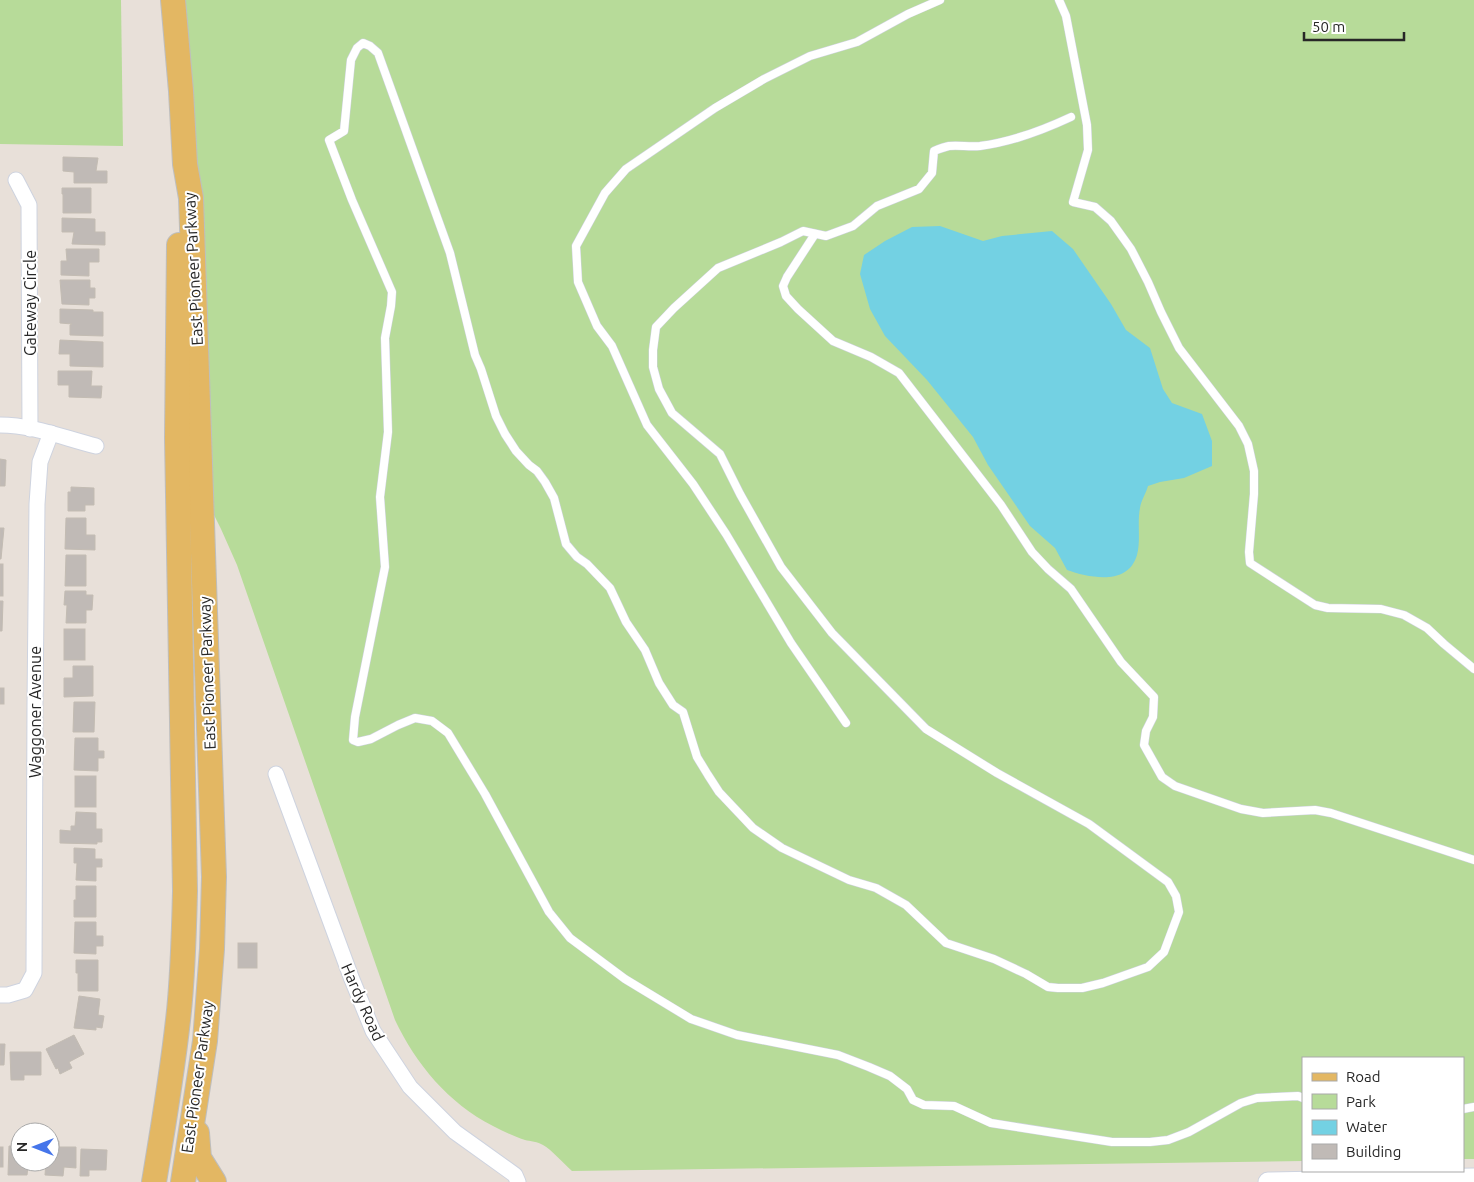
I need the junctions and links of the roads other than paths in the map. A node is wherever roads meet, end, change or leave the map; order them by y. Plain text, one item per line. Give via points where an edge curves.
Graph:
1 (173, 0) edge
2 (940, 0) edge
3 (1059, 0) edge
4 (1071, 117) dead end
5 (185, 164) junction
6 (16, 180) dead end
7 (815, 234) junction
8 (0, 425) edge
9 (30, 429) junction
10 (51, 433) junction
11 (96, 446) dead end
12 (1474, 669) edge
13 (846, 723) dead end
14 (276, 774) dead end
15 (1474, 860) edge
16 (0, 995) edge
17 (1302, 1098) edge
18 (194, 1113) junction
19 (1474, 1178) edge
20 (154, 1182) edge
21 (183, 1182) edge
22 (214, 1182) edge
23 (518, 1182) edge
24 (1268, 1182) edge

1 - 5 main road, East Pioneer Parkway
2 - 13 lane via 857,42 810,56 715,108 626,169 605,192 576,246 578,282 597,326 612,346 647,425 693,484 791,642
3 - 12 lane via 1066,16 1087,125 1088,150 1073,202 1095,207 1111,221 1140,265 1179,348 1239,426 1248,444 1254,471 1250,563 1315,605 1381,609 1404,615 1427,628
4 - 7 lane via 1006,142 972,147 949,146 934,151 932,173 920,189 877,206 853,226 826,236
5 - 18 main road, East Pioneer Parkway via 191,198 214,877 206,1032
5 - 20 main road, East Pioneer Parkway via 180,199 177,438 185,891 179,1018
6 - 9 street, Gateway Circle via 30,205
7 - 15 lane via 783,286 786,296 833,340 900,373 1001,505 1032,552 1071,589 1121,662 1154,698 1153,717 1144,745 1162,777 1175,786 1241,809 1263,813 1315,810 1331,813
7 - 17 lane via 803,231 718,268 674,308 656,327 653,367 659,388 672,413 720,454 781,567 832,632 926,729 996,773 1089,824 1168,882 1176,896 1179,912 1164,952 1148,967 1103,983 1082,988 1048,987 994,959 946,943 906,905 876,888 849,880 782,848 753,828 719,792 697,757 682,712 658,683 645,650 626,622 610,588 566,544 550,490 537,471 516,451 496,416 475,355 450,253 378,53 363,43 351,60 344,131 329,140 392,292 385,338 388,432 380,497 385,567 353,740 372,740 415,718 432,721 448,734 485,794 549,912 570,938 625,979 691,1019 737,1035 838,1055 890,1076 914,1100 924,1105 954,1106 991,1123 1112,1142 1168,1140 1257,1098
8 - 9 street
9 - 10 street
10 - 11 street
10 - 16 street, Waggoner Avenue via 40,462 38,504 34,974 25,990
14 - 23 street, Hardy Road via 373,1032 410,1087 454,1132 515,1175
18 - 21 main road, East Pioneer Parkway
18 - 22 main road via 199,1158
19 - 24 street

